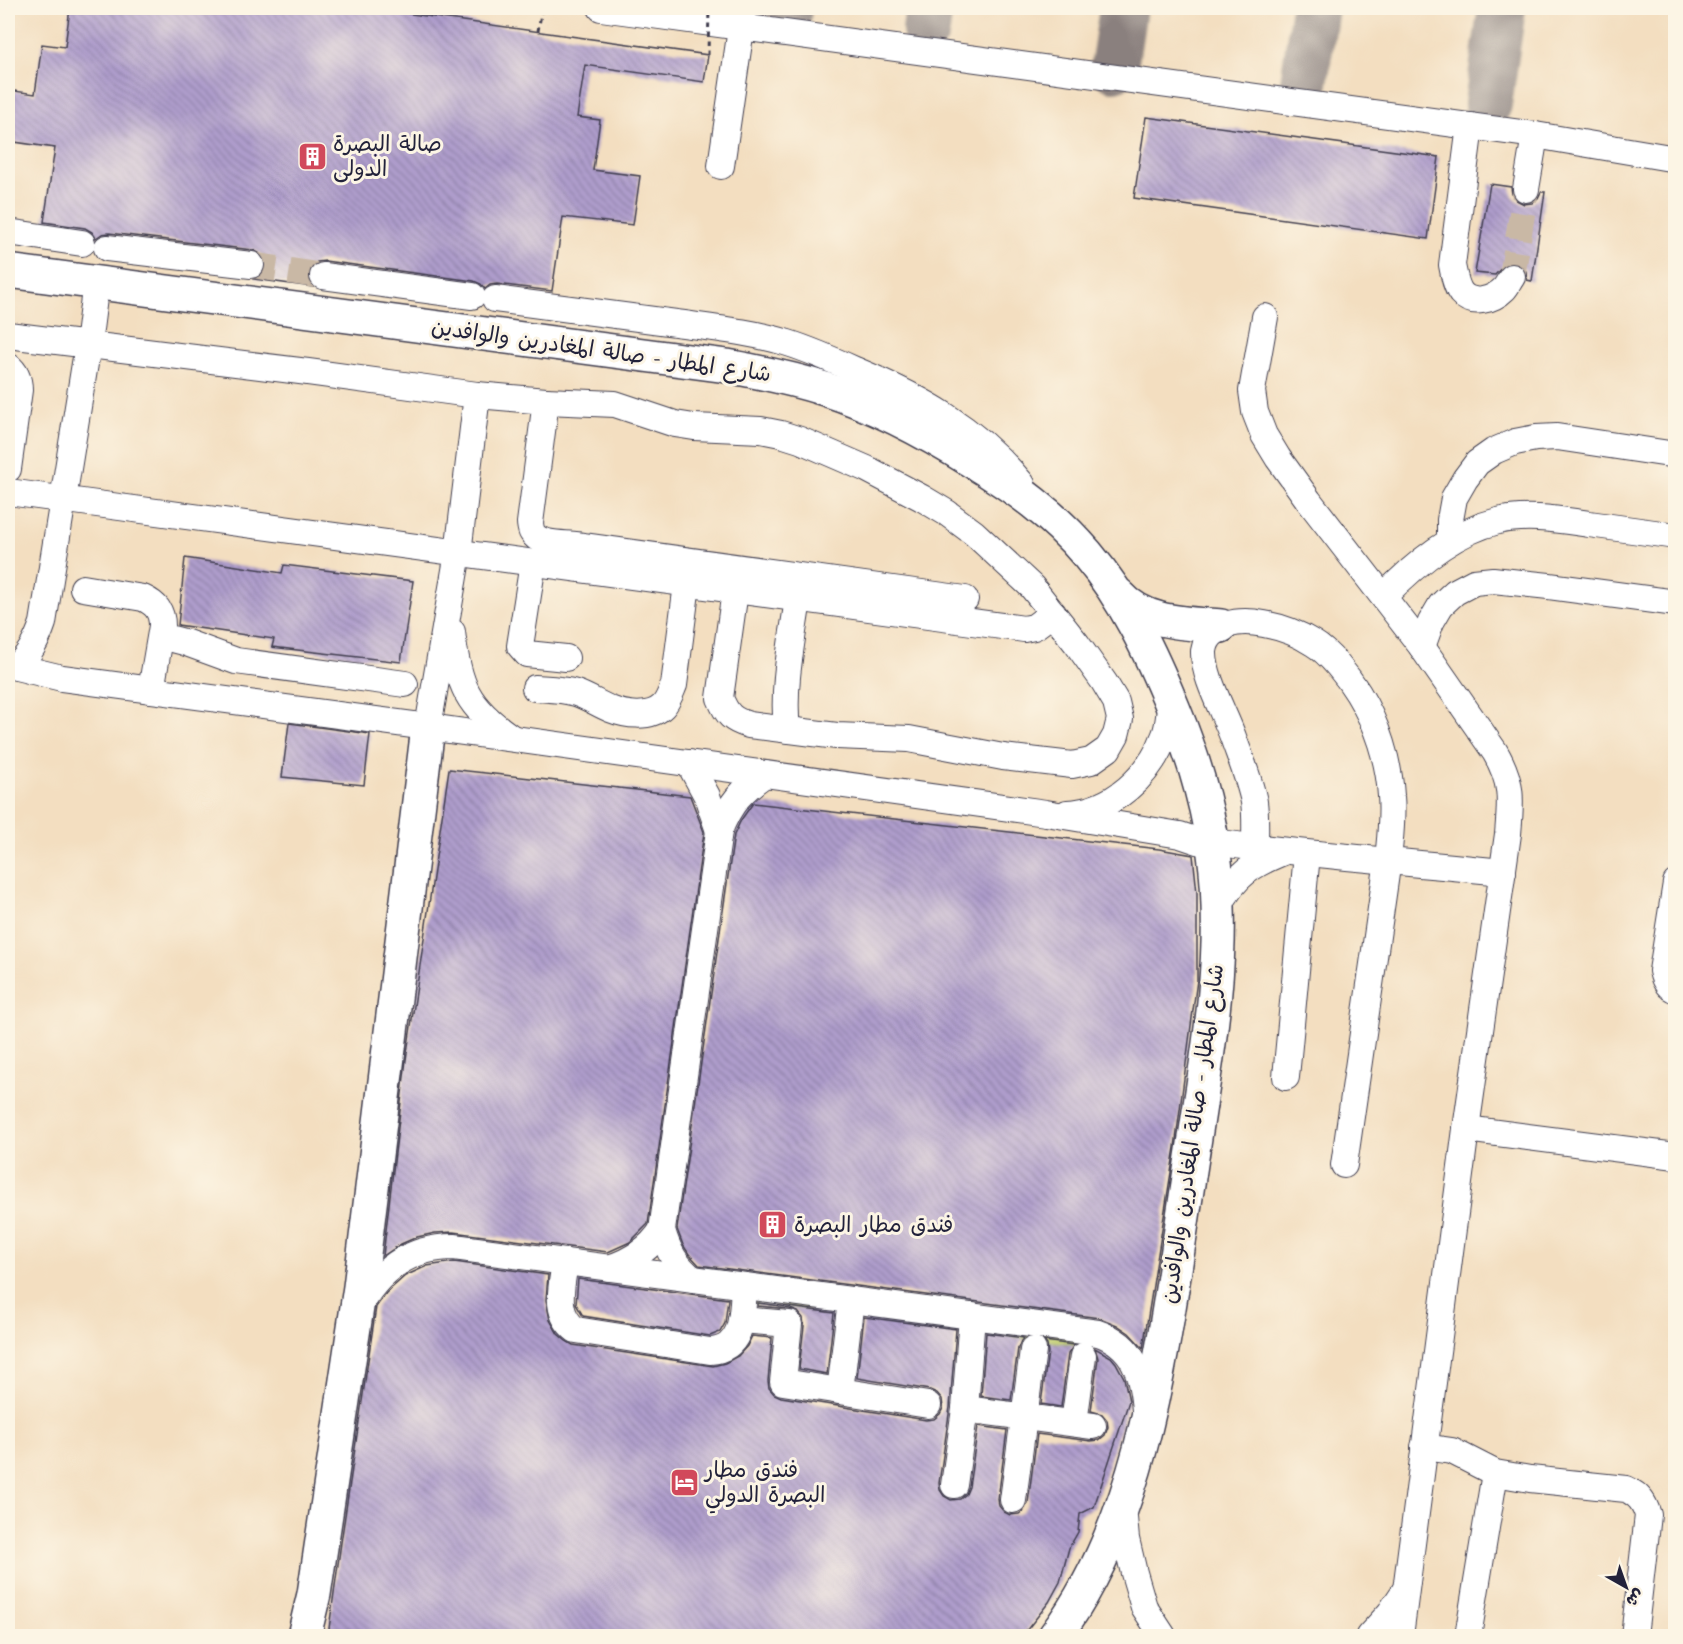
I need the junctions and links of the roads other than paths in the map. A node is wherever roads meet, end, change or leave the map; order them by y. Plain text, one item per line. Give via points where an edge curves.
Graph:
1 (601, 8) edge
2 (743, 17) edge
3 (1470, 126) junction
4 (1535, 135) junction
5 (1676, 159) edge
6 (721, 166) dead end
7 (1526, 189) tunnel mouth
8 (8, 232) edge
9 (82, 243) dead end
10 (107, 248) dead end
11 (251, 265) tunnel mouth
12 (8, 271) edge
13 (323, 276) tunnel mouth
14 (1512, 277) tunnel mouth
15 (96, 282) junction
16 (1264, 317) dead end
17 (8, 335) edge
18 (88, 345) junction
19 (8, 366) edge
20 (477, 395) junction
21 (546, 401) junction
22 (1676, 455) edge
23 (8, 469) edge
24 (8, 492) edge
25 (63, 500) junction
26 (1050, 515) junction
27 (1676, 536) edge
28 (1450, 541) junction
29 (458, 553) junction
30 (533, 563) junction
31 (1104, 577) junction
32 (687, 584) junction
33 (83, 588) dead end
34 (735, 591) junction
35 (1384, 596) junction
36 (798, 599) junction
37 (965, 599) dead end
38 (1676, 603) edge
39 (448, 606) junction
40 (1053, 613) junction
41 (1221, 626) junction
42 (161, 636) junction
43 (1422, 647) junction
44 (566, 658) dead end
45 (12, 666) edge
46 (405, 684) dead end
47 (535, 688) dead end
48 (152, 690) junction
49 (1171, 702) junction
50 (428, 727) junction
51 (787, 730) junction
52 (515, 740) junction
53 (689, 764) junction
54 (765, 774) junction
55 (1046, 813) junction
56 (719, 831) junction
57 (1213, 844) junction
58 (1255, 847) junction
59 (1297, 852) junction
60 (1388, 860) junction
61 (1503, 872) junction
62 (1676, 883) edge
63 (1218, 906) junction
64 (1676, 990) edge
65 (1286, 1077) dead end
66 (1466, 1129) junction
67 (1676, 1156) edge
68 (1344, 1165) dead end
69 (662, 1230) junction
70 (565, 1262) junction
71 (609, 1268) junction
72 (693, 1279) junction
73 (744, 1286) junction
74 (851, 1300) junction
75 (357, 1310) junction
76 (972, 1316) junction
77 (741, 1320) junction
78 (1033, 1350) dead end
79 (1083, 1356) dead end
80 (840, 1391) junction
81 (928, 1405) dead end
82 (965, 1409) junction
83 (1024, 1416) junction
84 (1146, 1422) junction
85 (1424, 1447) junction
86 (1495, 1473) junction
87 (954, 1485) dead end
88 (1013, 1500) dead end
89 (1123, 1504) junction
90 (1406, 1589) junction
91 (304, 1636) edge
92 (1055, 1636) edge
93 (1163, 1636) edge
94 (1369, 1636) edge
95 (1400, 1636) edge
96 (1468, 1636) edge
97 (1634, 1636) edge

1 - 2 lane
2 - 3 lane
2 - 6 lane
3 - 4 lane
3 - 14 lane via 1452,265 1455,280 1462,294 1476,301 1491,298
4 - 5 lane
4 - 7 lane
8 - 9 lane
10 - 11 lane
12 - 15 highway, شارع المطار - صالة المغادرين والوافدين
13 - 26 lane via 733,331 786,342 932,406 1007,466
15 - 18 lane
15 - 26 highway, شارع المطار - صالة المغادرين والوافدين via 774,375 829,390 930,435 1017,489
16 - 35 lane via 1252,391 1264,435 1303,494
17 - 18 lane
18 - 20 lane
18 - 25 lane
19 - 23 lane via 19,381
20 - 21 lane
20 - 29 lane
21 - 37 lane via 530,523 531,532 546,542
21 - 40 lane via 615,404 675,424 761,430 800,440 867,469 947,513 1005,561
22 - 28 lane via 1557,437 1515,442 1494,451 1465,479 1454,498
24 - 25 lane
25 - 29 lane
25 - 45 lane via 43,623 29,654
26 - 31 highway, شارع المطار - صالة المغادرين والوافدين
27 - 28 lane via 1520,518 1497,521
28 - 35 lane
29 - 30 lane
29 - 39 lane
30 - 32 lane
30 - 44 lane via 520,646 527,654
31 - 41 highway via 1126,602 1145,615
31 - 49 highway, شارع المطار - صالة المغادرين والوافدين via 1147,648
32 - 34 lane
32 - 47 lane via 674,685 663,706 654,712 624,713 579,694
33 - 42 lane via 152,602 162,617
34 - 36 lane
34 - 51 lane via 720,698 736,721
35 - 43 lane
36 - 40 lane via 1024,629 1034,627
36 - 51 lane via 786,694
38 - 43 lane via 1492,580 1474,582 1441,605
39 - 50 lane
39 - 52 lane via 459,676 472,702 491,723
40 - 51 lane via 1116,702 1120,719 1116,735 1108,749 1091,761 1054,764 909,739
41 - 58 lane via 1204,648 1205,661 1254,802
41 - 60 lane via 1255,623 1296,634 1315,644 1350,681 1378,734 1389,775 1392,797
42 - 46 lane via 236,661
42 - 48 lane
43 - 61 lane via 1504,768 1511,804
45 - 48 lane via 62,678
48 - 50 lane
49 - 55 lane via 1166,733 1153,761 1133,785 1107,803 1077,812
49 - 57 highway, شارع المطار - صالة المغادرين والوافدين via 1196,768
50 - 52 lane
50 - 75 highway
52 - 53 lane
53 - 54 lane
53 - 56 lane via 707,796
54 - 55 lane
54 - 56 lane via 736,798
55 - 57 lane
56 - 69 lane
57 - 58 lane
57 - 63 highway, شارع المطار - صالة المغادرين والوافدين
58 - 59 lane
59 - 60 lane
59 - 63 lane via 1258,862 1235,881
59 - 65 lane
60 - 61 lane
60 - 68 lane
61 - 66 lane
62 - 64 lane via 1662,971 1665,982
63 - 84 highway, شارع المطار - صالة المغادرين والوافدين via 1209,1041 1166,1331
66 - 67 lane
66 - 85 lane
69 - 71 lane via 636,1257
69 - 72 lane via 674,1260
70 - 71 lane
70 - 75 lane via 454,1247 429,1249 387,1270
70 - 77 lane via 561,1309 576,1330 710,1351 732,1341
71 - 72 lane
72 - 73 lane
73 - 74 lane
73 - 77 lane
74 - 76 lane
74 - 80 lane
75 - 91 highway via 314,1594
76 - 82 lane
76 - 84 lane via 1109,1336 1126,1350 1139,1372
77 - 80 lane via 789,1324 783,1383
78 - 83 lane
79 - 83 lane via 1083,1424
80 - 81 lane
82 - 83 lane
82 - 87 lane
83 - 88 lane
84 - 89 highway, شارع المطار - صالة المغادرين والوافدين
85 - 86 lane via 1452,1451
85 - 90 lane
86 - 96 lane
86 - 97 lane via 1626,1489 1637,1494 1648,1515
89 - 92 highway, شارع المطار - صالة المغادرين والوافدين via 1085,1590
89 - 93 lane via 1126,1539 1144,1607
90 - 94 lane
90 - 95 lane

